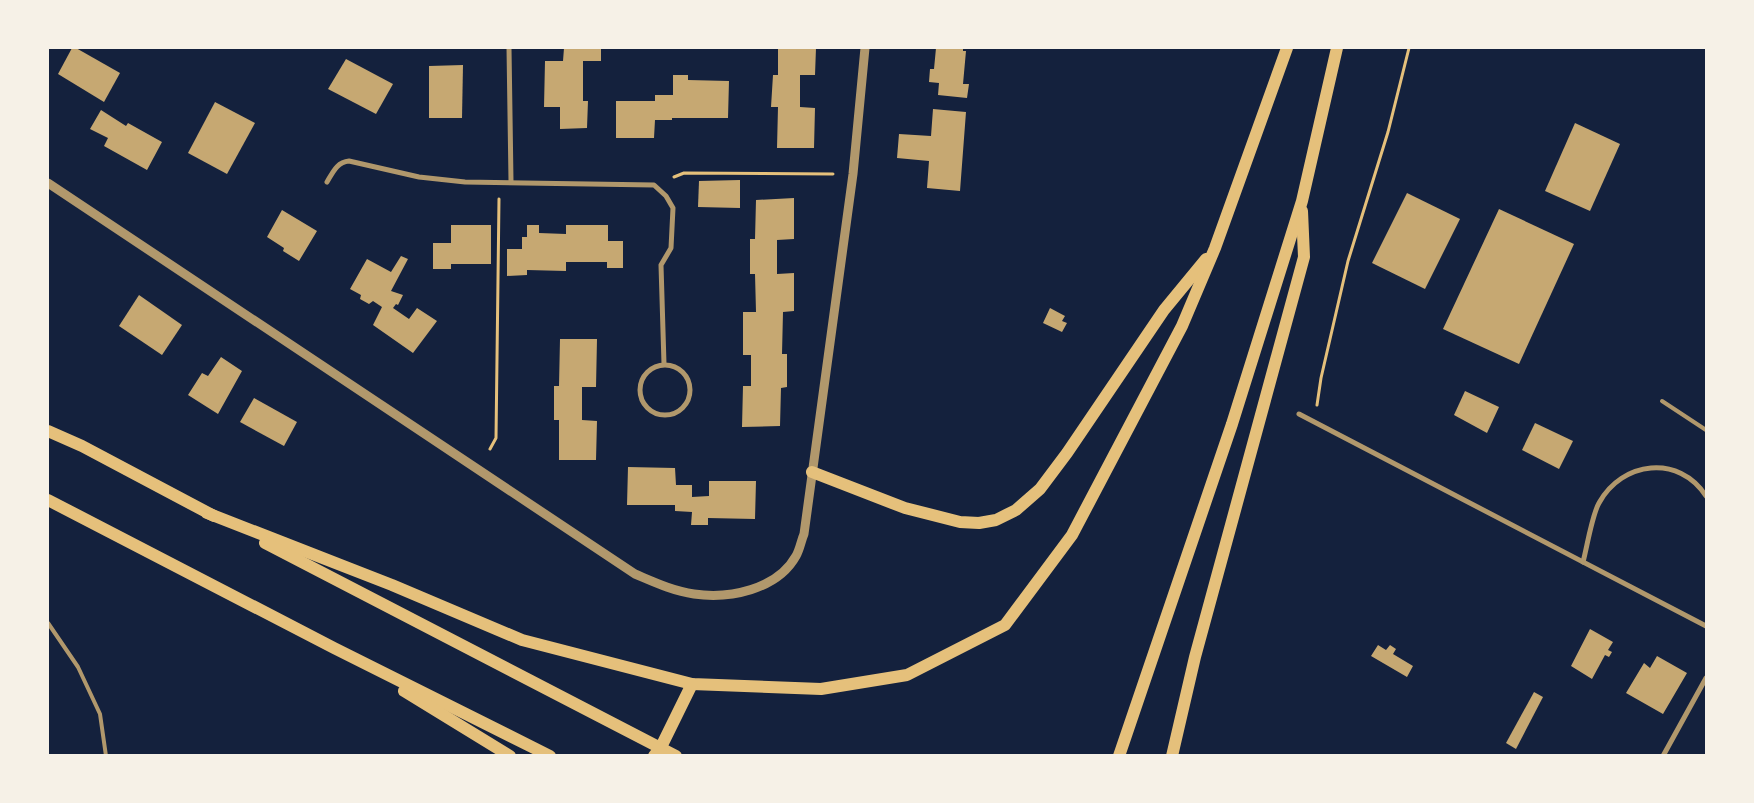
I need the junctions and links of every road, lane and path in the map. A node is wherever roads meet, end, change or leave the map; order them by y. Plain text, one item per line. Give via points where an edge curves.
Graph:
1 (509, 48) edge
2 (865, 48) edge
3 (1288, 48) edge
4 (1337, 48) edge
5 (1409, 48) edge
6 (834, 174) dead end
7 (674, 177) dead end
8 (511, 181) junction
9 (328, 182) dead end
10 (48, 183) edge
11 (1302, 201) junction
12 (1215, 248) junction
13 (664, 364) junction
14 (1662, 400) dead end
15 (1300, 414) dead end
16 (1316, 422) junction
17 (48, 430) edge
18 (1706, 430) edge
19 (490, 449) dead end
20 (812, 472) junction
21 (1706, 496) edge
22 (48, 500) edge
23 (207, 513) junction
24 (1583, 562) junction
25 (48, 623) edge
26 (1706, 626) edge
27 (334, 648) junction
28 (1706, 678) edge
29 (692, 684) junction
30 (657, 751) edge
31 (106, 756) edge
32 (510, 756) edge
33 (550, 756) edge
34 (676, 756) edge
35 (1119, 756) edge
36 (1172, 756) edge
37 (1663, 756) edge

1 - 8 street
2 - 20 street via 853,174
3 - 12 main road
4 - 11 main road
5 - 16 path via 1388,132 1348,261 1321,378
6 - 7 path via 684,173
8 - 9 street via 465,182 419,177 349,161 337,166
8 - 13 street via 654,185 666,196 673,208 671,248 661,264
8 - 19 path via 500,194 496,438
10 - 20 street via 635,574 664,587 694,594 727,595 772,581 785,571 797,555 804,534
11 - 35 main road via 1232,424
11 - 36 main road via 1304,257 1195,657
12 - 20 main road via 1164,310 1051,475 1032,498 1016,510 996,520 960,522 905,508
12 - 29 main road via 1182,326 1072,535 1006,625 908,675 822,689
13 - 13 street via 681,370 687,376 691,393 683,409 667,416 651,412 645,406 640,391 649,370
14 - 18 lane
15 - 16 street
16 - 24 street
17 - 23 main road
21 - 24 street via 1701,487 1685,475 1667,468 1647,468 1626,474 1610,486 1598,504
22 - 27 main road
23 - 29 main road via 522,640
23 - 30 main road
24 - 26 street
25 - 31 lane via 78,667 100,714
27 - 32 main road
27 - 33 main road
28 - 37 street
29 - 30 main road
30 - 34 main road

